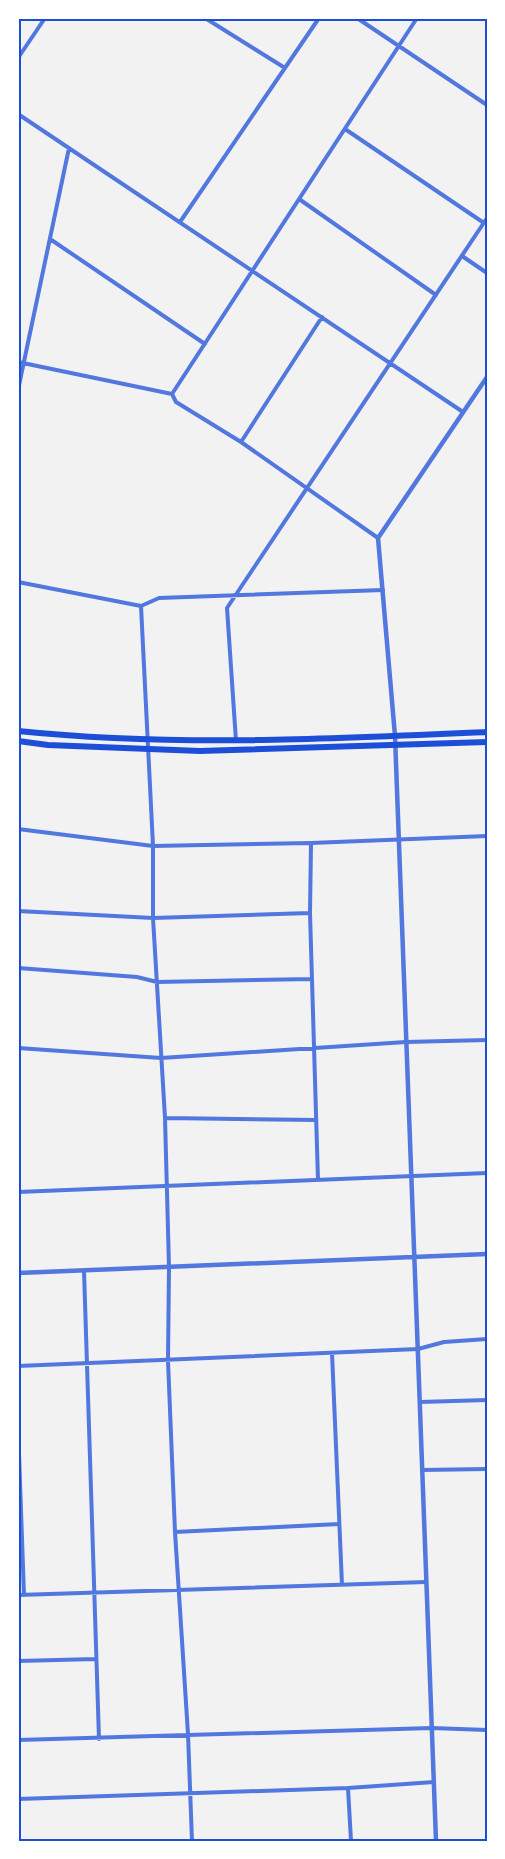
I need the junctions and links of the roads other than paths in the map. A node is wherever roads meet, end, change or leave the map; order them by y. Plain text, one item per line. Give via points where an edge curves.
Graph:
1 (45, 18) edge
2 (205, 18) edge
3 (319, 18) edge
4 (357, 18) edge
5 (417, 18) edge
6 (399, 46) junction
7 (18, 58) edge
8 (285, 68) junction
9 (487, 105) edge
10 (18, 114) edge
11 (345, 129) junction
12 (69, 148) junction
13 (299, 199) junction
14 (487, 218) edge
15 (180, 222) junction
16 (484, 223) junction
17 (50, 239) junction
18 (462, 256) junction
19 (252, 271) junction
20 (487, 273) edge
21 (436, 295) junction
22 (322, 317) junction
23 (205, 344) junction
24 (18, 362) edge
25 (24, 363) junction
26 (390, 363) junction
27 (487, 377) edge
28 (18, 390) edge
29 (172, 394) junction
30 (463, 412) junction
31 (241, 442) junction
32 (307, 488) junction
33 (378, 538) junction
34 (18, 582) edge
35 (383, 590) junction
36 (237, 595) junction
37 (141, 606) junction
38 (18, 731) edge
39 (487, 732) edge
40 (395, 736) junction
41 (313, 738) junction
42 (258, 740) junction
43 (18, 741) edge
44 (149, 741) junction
45 (236, 741) junction
46 (487, 742) edge
47 (395, 745) junction
48 (313, 747) junction
49 (258, 749) junction
50 (148, 750) junction
51 (18, 829) edge
52 (487, 836) edge
53 (399, 840) junction
54 (311, 843) junction
55 (153, 846) junction
56 (18, 910) edge
57 (310, 913) junction
58 (153, 918) junction
59 (18, 968) edge
60 (312, 979) junction
61 (157, 982) junction
62 (487, 1040) edge
63 (406, 1042) junction
64 (314, 1047) junction
65 (18, 1048) edge
66 (161, 1058) junction
67 (165, 1118) junction
68 (316, 1120) junction
69 (487, 1173) edge
70 (411, 1177) junction
71 (318, 1180) junction
72 (167, 1185) junction
73 (18, 1192) edge
74 (487, 1254) edge
75 (414, 1256) junction
76 (169, 1267) junction
77 (84, 1271) junction
78 (18, 1273) edge
79 (487, 1339) edge
80 (418, 1349) junction
81 (332, 1353) junction
82 (168, 1360) junction
83 (88, 1363) junction
84 (18, 1366) edge
85 (487, 1400) edge
86 (420, 1402) junction
87 (18, 1426) edge
88 (487, 1469) edge
89 (422, 1470) junction
90 (19, 1484) edge
91 (339, 1524) junction
92 (175, 1532) junction
93 (20, 1538) edge
94 (426, 1582) junction
95 (342, 1585) junction
96 (177, 1590) junction
97 (94, 1593) junction
98 (18, 1595) edge
99 (24, 1595) junction
100 (96, 1659) junction
101 (18, 1662) edge
102 (432, 1728) junction
103 (487, 1730) edge
104 (188, 1734) junction
105 (99, 1738) junction
106 (18, 1740) edge
107 (434, 1782) junction
108 (348, 1788) junction
109 (189, 1792) junction
110 (18, 1799) edge
111 (192, 1841) edge
112 (351, 1841) edge
113 (436, 1841) edge

1 - 7 street
2 - 8 street
3 - 8 street
4 - 6 street
5 - 6 street
6 - 9 street
6 - 11 street
8 - 15 street
10 - 12 street
11 - 13 street
11 - 16 street
12 - 15 street
12 - 17 street
13 - 19 street
13 - 21 street
14 - 16 street
15 - 19 street
16 - 18 street
17 - 23 street
17 - 25 street
18 - 20 street
18 - 21 street
19 - 22 street
19 - 23 street
21 - 26 street
22 - 26 street
22 - 31 street
23 - 29 street
24 - 25 street
25 - 28 street
25 - 29 street
26 - 30 street
26 - 32 street
27 - 30 street
29 - 31 street via 176,402
30 - 33 street
31 - 32 street
32 - 33 street
32 - 36 street
33 - 35 street
34 - 37 street
35 - 36 street
35 - 40 street
36 - 37 street via 159,598
36 - 45 street via 227,608
37 - 44 street
38 - 44 main road
39 - 40 main road
40 - 41 main road
40 - 47 street
41 - 42 main road
41 - 48 main road
42 - 45 main road
42 - 49 main road
43 - 50 main road
44 - 45 main road
44 - 50 street
46 - 47 main road
47 - 48 main road
47 - 53 street
48 - 49 main road
49 - 50 main road
50 - 55 street
51 - 55 street
52 - 53 street
53 - 54 street
53 - 63 street
54 - 55 street
54 - 57 street
55 - 58 street
56 - 58 street
57 - 58 street
57 - 60 street
58 - 61 street
59 - 61 street
60 - 61 street
60 - 64 street
61 - 66 street
62 - 63 street
63 - 64 street
63 - 70 street
64 - 66 street
64 - 68 street
65 - 66 street
66 - 67 street
67 - 68 street
67 - 72 street
68 - 71 street
69 - 70 street
70 - 71 street
70 - 75 street
71 - 72 street
72 - 73 street
72 - 76 street
74 - 75 street
75 - 76 street
75 - 80 street
76 - 77 street
76 - 82 street
77 - 78 street
77 - 83 street
79 - 80 street via 444,1342
80 - 81 street
80 - 86 street
81 - 82 street
81 - 91 street
82 - 83 street
82 - 92 street
83 - 84 street
83 - 97 street
85 - 86 street
86 - 89 street
87 - 90 street
88 - 89 street
89 - 94 street
90 - 93 street
91 - 92 street
91 - 95 street
92 - 96 street
93 - 99 street
94 - 95 street
94 - 102 street
95 - 96 street
96 - 97 street
96 - 104 street
97 - 99 street
97 - 100 street
98 - 99 street
100 - 101 street
100 - 105 street
102 - 103 street
102 - 104 street
102 - 107 street
104 - 105 street
104 - 109 street
105 - 106 street
107 - 108 street
107 - 113 street
108 - 109 street
108 - 112 street
109 - 110 street
109 - 111 street

